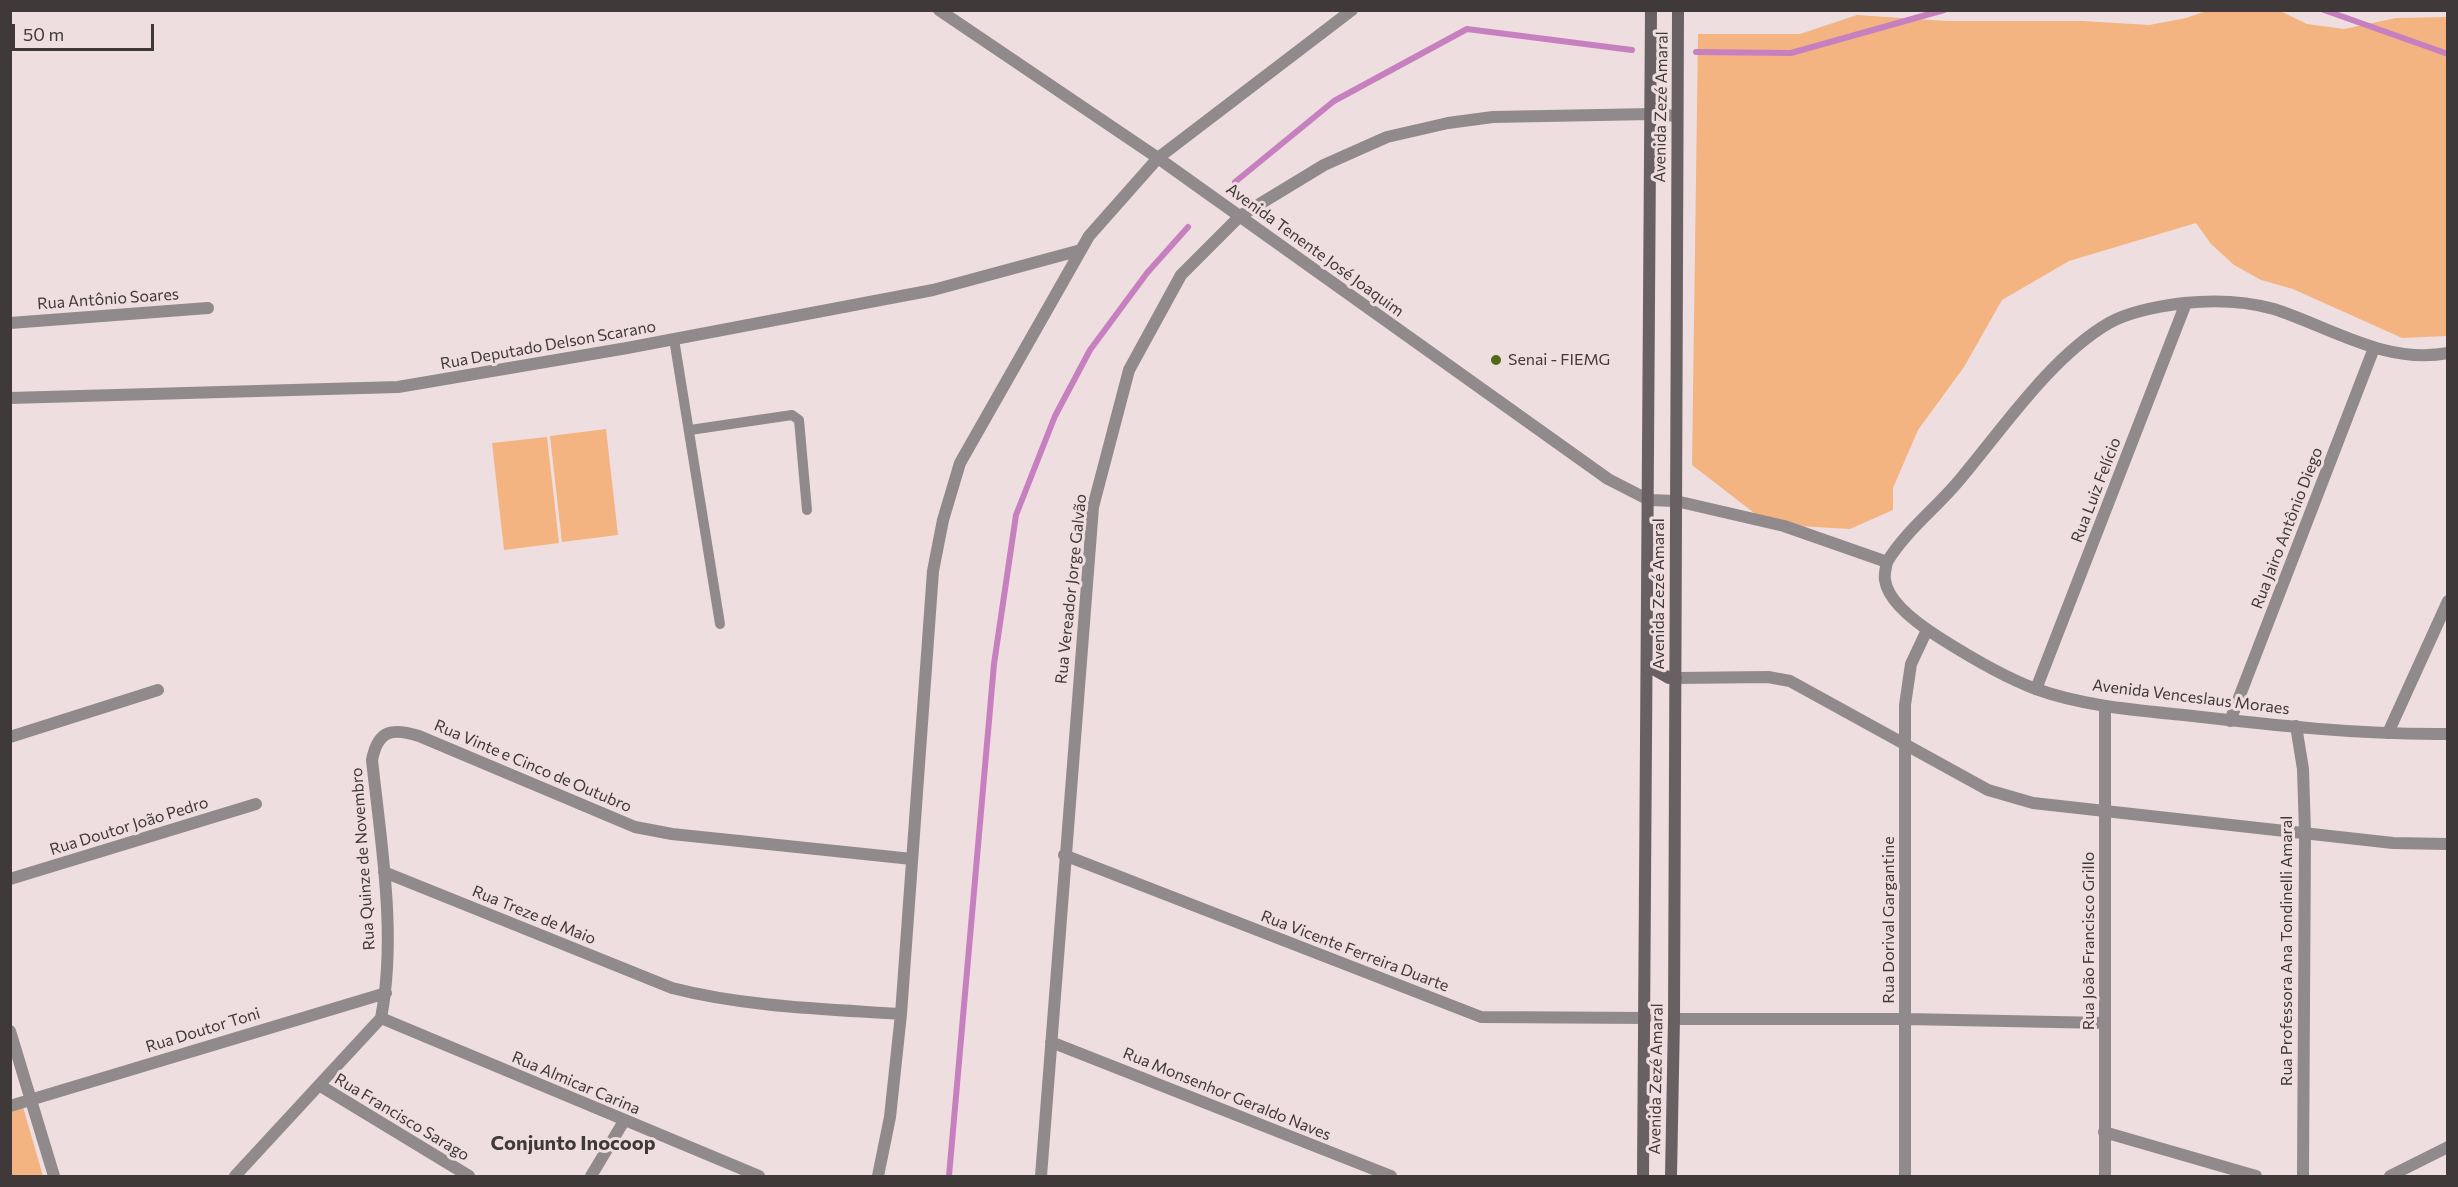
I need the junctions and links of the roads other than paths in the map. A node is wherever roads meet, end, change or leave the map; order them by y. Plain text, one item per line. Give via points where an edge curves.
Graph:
1 (939, 10) edge
2 (1352, 10) edge
3 (1651, 10) edge
4 (1678, 10) edge
5 (1651, 114) junction
6 (1677, 116) junction
7 (1158, 158) junction
8 (1240, 216) junction
9 (1081, 250) junction
10 (2186, 303) junction
11 (208, 308) dead end
12 (10, 323) edge
13 (674, 339) junction
14 (2374, 348) junction
15 (2448, 353) edge
16 (10, 398) edge
17 (690, 430) junction
18 (1649, 500) junction
19 (1676, 501) junction
20 (807, 510) dead end
21 (1887, 562) junction
22 (2448, 601) edge
23 (720, 624) dead end
24 (1927, 630) junction
25 (1648, 666) junction
26 (1676, 678) junction
27 (2036, 689) junction
28 (158, 690) dead end
29 (2105, 706) junction
30 (2230, 721) junction
31 (2296, 726) junction
32 (2388, 733) junction
33 (2448, 734) edge
34 (383, 736) joint
35 (10, 737) edge
36 (1906, 743) junction
37 (256, 804) dead end
38 (2106, 809) junction
39 (2305, 833) junction
40 (2448, 844) edge
41 (1064, 855) junction
42 (912, 859) junction
43 (384, 872) junction
44 (10, 879) edge
45 (386, 993) junction
46 (901, 1014) junction
47 (381, 1018) junction
48 (1646, 1018) junction
49 (1674, 1019) junction
50 (1906, 1019) junction
51 (2105, 1023) junction
52 (10, 1031) edge
53 (1051, 1042) junction
54 (319, 1085) junction
55 (31, 1099) junction
56 (10, 1106) edge
57 (624, 1122) junction
58 (2104, 1132) junction
59 (2448, 1147) edge
60 (54, 1176) edge
61 (235, 1176) edge
62 (469, 1176) edge
63 (591, 1176) edge
64 (759, 1176) edge
65 (878, 1176) edge
66 (1041, 1176) edge
67 (1391, 1176) edge
68 (1643, 1176) edge
69 (1671, 1176) edge
70 (1905, 1176) edge
71 (2105, 1176) edge
72 (2256, 1176) edge
73 (2303, 1176) edge
74 (2390, 1176) edge

1 - 7 street, Avenida Tenente José Joaquim
2 - 7 street
3 - 5 main road, Avenida Zezé Amaral
4 - 6 main road, Avenida Zezé Amaral
5 - 6 street, Rua Vereador Jorge Galvão
5 - 8 street, Rua Vereador Jorge Galvão via 1493,117 1387,137 1324,165
5 - 18 main road, Avenida Zezé Amaral
6 - 19 main road, Avenida Zezé Amaral
7 - 8 street, Avenida Tenente José Joaquim
7 - 9 street
8 - 18 street, Avenida Tenente José Joaquim via 1608,479
8 - 41 street, Rua Vereador Jorge Galvão via 1181,275 1129,370 1093,507
9 - 13 street, Rua Deputado Delson Scarano via 933,290
9 - 42 street via 960,463 943,520 933,571
10 - 14 street via 2212,300 2271,309
10 - 21 street via 2157,307 2110,322 2075,350 2036,386 1946,497 1898,543
10 - 27 street, Rua Luiz Felício
11 - 12 street, Rua Antônio Soares
13 - 16 street, Rua Deputado Delson Scarano via 398,387
13 - 17 lane
14 - 15 street via 2406,355
14 - 30 street, Rua Jairo Antônio Diego
17 - 20 lane via 792,415 799,420
17 - 23 lane
18 - 19 street, Avenida Tenente José Joaquim
18 - 25 main road, Avenida Zezé Amaral
19 - 21 street via 1784,526
19 - 26 main road, Avenida Zezé Amaral
21 - 24 street, Avenida Venceslaus Moraes via 1887,590
22 - 32 street
24 - 27 street, Avenida Venceslaus Moraes
24 - 36 street, Rua Dorival Gargantine via 1911,664 1905,705
25 - 26 main road
25 - 48 main road, Avenida Zezé Amaral
26 - 36 street via 1768,677 1790,681
26 - 49 main road, Avenida Zezé Amaral
27 - 29 street, Avenida Venceslaus Moraes
28 - 35 street
29 - 30 street, Avenida Venceslaus Moraes
29 - 38 street, Rua João Francisco Grillo
30 - 31 street, Avenida Venceslaus Moraes
31 - 32 street, Avenida Venceslaus Moraes
31 - 39 street, Rua Professora Ana Tondinelli Amaral via 2303,769
32 - 33 street, Avenida Venceslaus Moraes
34 - 42 street, Rua Vinte e Cinco de Outubro via 400,730 419,736 635,827
34 - 43 street, Rua Quinze de Novembro via 374,746 372,760
36 - 38 street via 2008,798
36 - 50 street, Rua Dorival Gargantine
37 - 44 street, Rua Doutor João Pedro
38 - 39 street
38 - 51 street, Rua João Francisco Grillo
39 - 40 street via 2393,843
39 - 73 street, Rua Professora Ana Tondinelli Amaral
41 - 48 street, Rua Vicente Ferreira Duarte via 1481,1017
41 - 53 street, Rua Vereador Jorge Galvão
42 - 46 street
43 - 45 street, Rua Quinze de Novembro
43 - 46 street, Rua Treze de Maio via 672,988 707,997 799,1008
45 - 47 street, Rua Quinze de Novembro
45 - 55 street, Rua Doutor Toni
46 - 65 street via 890,1118
47 - 54 street
47 - 57 street, Rua Almicar Carina
48 - 68 main road, Avenida Zezé Amaral
49 - 50 street
49 - 69 main road, Avenida Zezé Amaral
50 - 51 street
50 - 70 street, Rua Dorival Gargantine
51 - 58 street, Rua João Francisco Grillo
52 - 55 street
53 - 66 street, Rua Vereador Jorge Galvão
53 - 67 street, Rua Monsenhor Geraldo Naves
54 - 61 street
54 - 62 street, Rua Francisco Sarago
55 - 56 street, Rua Doutor Toni
55 - 60 street
57 - 63 street
57 - 64 street, Rua Almicar Carina
58 - 71 street, Rua João Francisco Grillo
58 - 72 street
59 - 74 street

